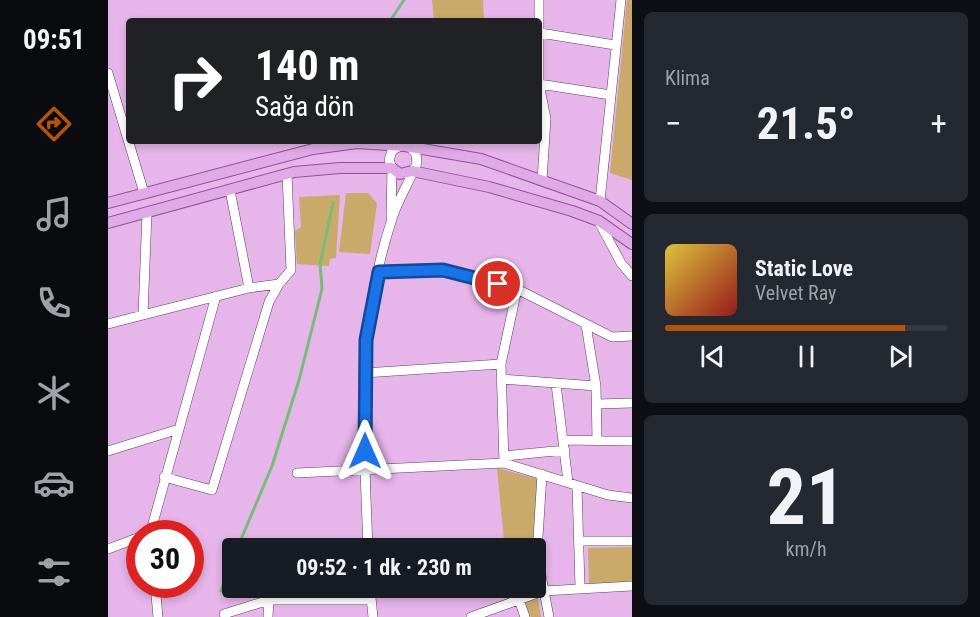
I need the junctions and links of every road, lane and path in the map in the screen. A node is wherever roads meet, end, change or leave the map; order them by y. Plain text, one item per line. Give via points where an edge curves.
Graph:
1 (539, 0) edge
2 (621, 0) edge
3 (540, 18) edge
4 (542, 33) edge
5 (615, 45) junction
6 (108, 73) edge
7 (542, 84) edge
8 (611, 94) junction
9 (542, 99) edge
10 (126, 104) edge
11 (118, 106) junction
12 (126, 133) edge
13 (129, 144) edge
14 (309, 145) edge
15 (405, 147) junction
16 (392, 168) junction
17 (412, 171) junction
18 (287, 174) junction
19 (542, 180) junction
20 (230, 190) junction
21 (144, 193) junction
22 (600, 201) junction
23 (108, 203) edge
24 (147, 213) junction
25 (599, 221) junction
26 (391, 222) junction
27 (108, 223) edge
28 (632, 224) edge
29 (632, 244) edge
30 (631, 270) edge
31 (379, 272) junction
32 (279, 284) junction
33 (249, 288) junction
34 (517, 289) junction
35 (216, 296) junction
36 (143, 315) junction
37 (108, 324) edge
38 (586, 325) junction
39 (632, 336) edge
40 (501, 363) junction
41 (364, 373) junction
42 (501, 379) junction
43 (556, 384) junction
44 (596, 386) junction
45 (632, 403) edge
46 (597, 404) junction
47 (179, 429) junction
48 (597, 440) junction
49 (632, 441) edge
50 (564, 445) junction
51 (108, 451) edge
52 (504, 460) junction
53 (365, 471) junction
54 (297, 473) dead end
55 (542, 474) junction
56 (164, 477) junction
57 (572, 484) junction
58 (632, 498) edge
59 (152, 520) edge
60 (368, 538) edge
61 (537, 538) edge
62 (580, 541) junction
63 (632, 541) edge
64 (126, 542) edge
65 (108, 549) edge
66 (632, 586) edge
67 (580, 587) junction
68 (546, 591) edge
69 (156, 598) edge
70 (524, 598) edge
71 (545, 598) edge
72 (269, 600) junction
73 (371, 600) joint
74 (518, 600) junction
75 (224, 614) dead end
76 (158, 617) edge
77 (268, 617) edge
78 (373, 617) edge
79 (471, 617) edge
80 (525, 617) edge
81 (549, 617) edge

1 - 3 street
2 - 5 street
4 - 5 street
5 - 8 street
6 - 11 street
7 - 8 street
8 - 22 street
9 - 19 street via 546,119
10 - 11 street
11 - 12 street
13 - 21 street
14 - 15 main road
14 - 21 main road
15 - 16 street via 390,155
15 - 17 street via 417,159
15 - 19 main road via 481,159
16 - 17 main road via 399,174
16 - 18 main road
16 - 26 street
17 - 25 main road via 489,187
17 - 26 street
18 - 20 main road
18 - 32 street via 291,270
19 - 22 main road
20 - 24 main road
20 - 33 street
21 - 23 main road
22 - 28 main road
24 - 27 main road
24 - 36 street
25 - 29 main road
25 - 30 street
26 - 31 street
31 - 34 street via 443,270
31 - 41 street
32 - 33 street
32 - 56 street via 269,302 212,490
33 - 35 street
34 - 38 street
34 - 40 street
35 - 36 street
35 - 47 street
36 - 37 street
38 - 39 street via 612,336
38 - 44 street
40 - 41 street
40 - 42 street
41 - 53 street
42 - 43 street
42 - 52 street
43 - 44 street
43 - 50 street
44 - 46 street
45 - 46 street
46 - 48 street
47 - 51 street
47 - 56 street
48 - 49 street
48 - 50 street
50 - 52 street
50 - 57 street
52 - 53 street
52 - 55 street
53 - 54 street
53 - 60 street
55 - 57 street
55 - 61 street
56 - 59 street
57 - 58 street
57 - 62 street
62 - 63 street
62 - 67 street
64 - 65 street
66 - 67 street
67 - 68 street
69 - 76 street
70 - 74 street
71 - 81 street
72 - 73 street
72 - 75 street
72 - 77 street
73 - 78 street
74 - 79 street
74 - 80 street

